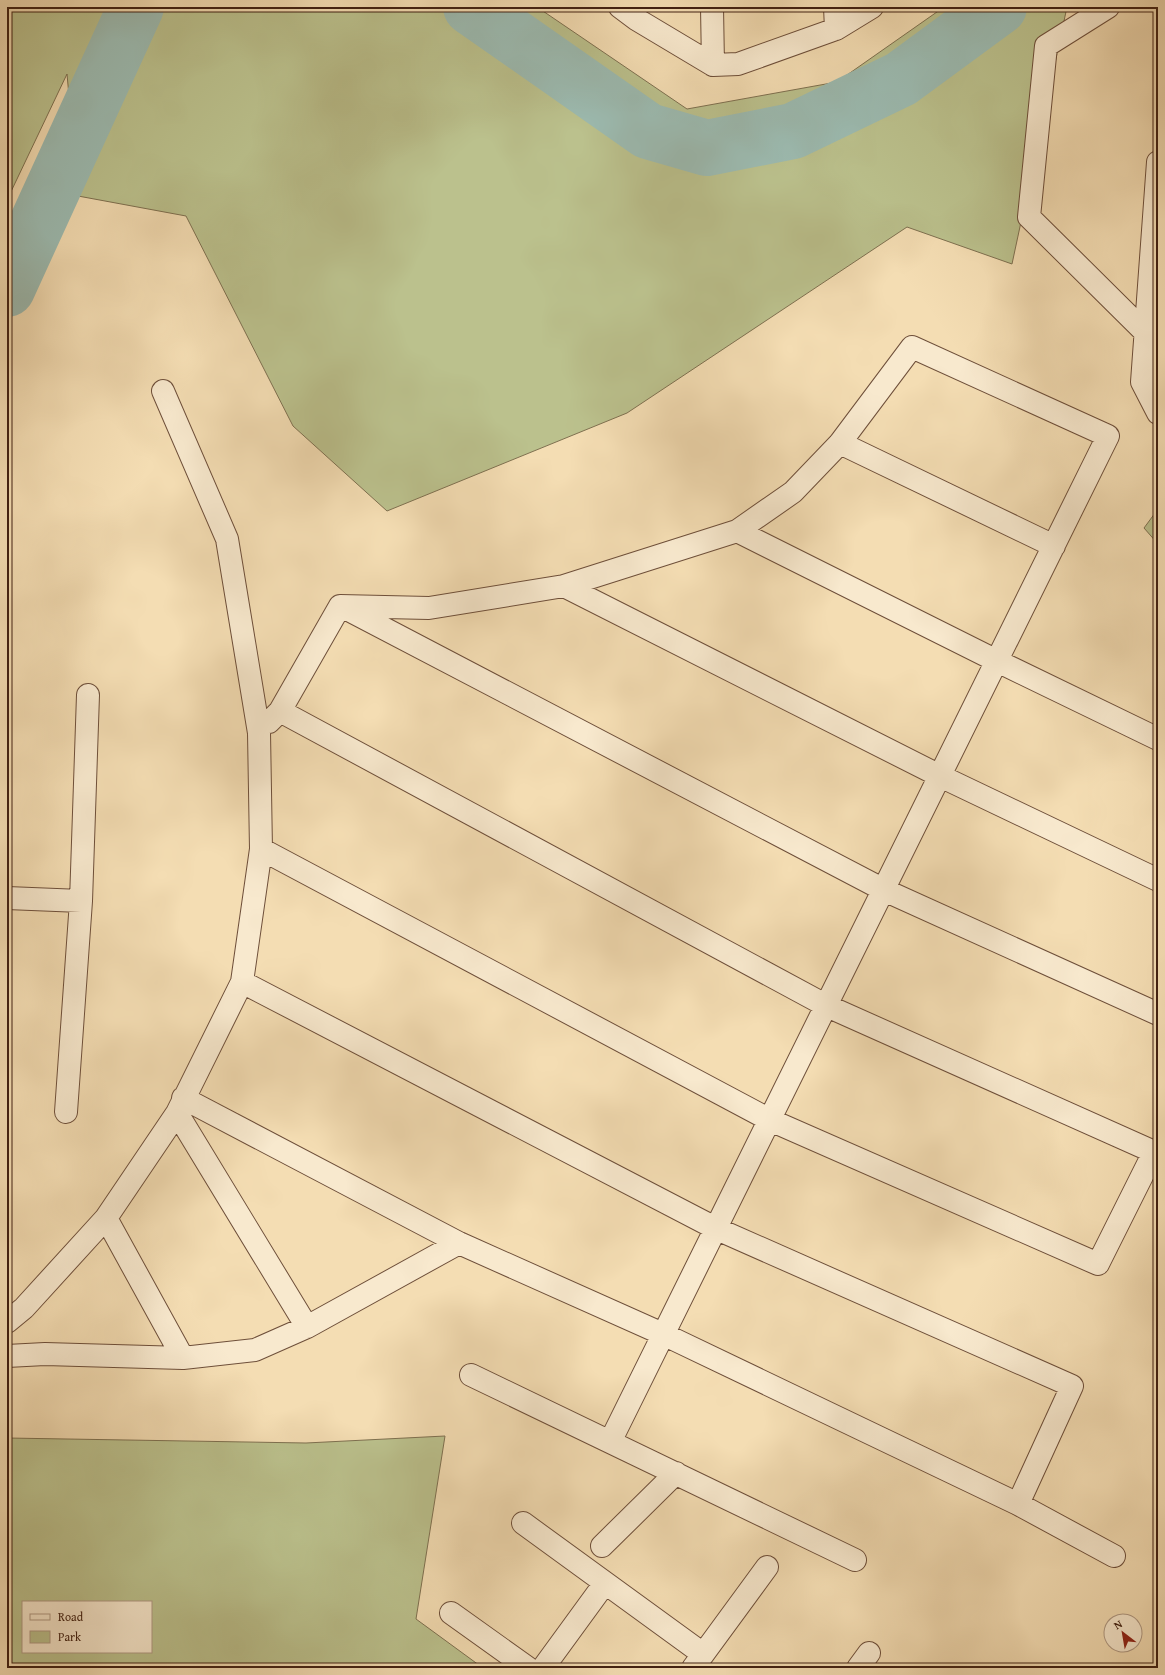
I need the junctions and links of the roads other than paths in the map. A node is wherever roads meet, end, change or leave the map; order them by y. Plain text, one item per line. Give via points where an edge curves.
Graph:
1 (620, 7) edge
2 (712, 7) edge
3 (835, 7) edge
4 (872, 7) edge
5 (1108, 7) edge
6 (836, 29) junction
7 (713, 64) junction
8 (1158, 162) edge
9 (1145, 332) junction
10 (164, 392) dead end
11 (1158, 413) edge
12 (840, 443) junction
13 (737, 531) junction
14 (1054, 546) junction
15 (564, 586) junction
16 (340, 606) junction
17 (997, 661) junction
18 (88, 695) dead end
19 (280, 711) junction
20 (259, 733) junction
21 (1158, 739) edge
22 (940, 776) junction
23 (261, 849) junction
24 (1158, 880) edge
25 (884, 890) junction
26 (7, 898) edge
27 (81, 901) junction
28 (242, 982) junction
29 (827, 1006) junction
30 (1158, 1014) edge
31 (180, 1105) junction
32 (66, 1112) dead end
33 (770, 1120) junction
34 (106, 1218) junction
35 (717, 1229) junction
36 (459, 1243) junction
37 (7, 1322) edge
38 (307, 1327) junction
39 (665, 1335) junction
40 (7, 1356) edge
41 (183, 1358) junction
42 (471, 1375) dead end
43 (610, 1442) junction
44 (676, 1473) junction
45 (1018, 1504) junction
46 (522, 1523) dead end
47 (602, 1546) dead end
48 (1114, 1556) dead end
49 (855, 1560) dead end
50 (767, 1567) dead end
51 (605, 1583) junction
52 (451, 1613) dead end
53 (698, 1661) edge
54 (528, 1668) edge
55 (543, 1668) edge

1 - 7 street
2 - 7 street
3 - 6 street
4 - 6 street
5 - 9 street via 1046,46 1029,217
6 - 7 street via 738,64
8 - 9 street
9 - 11 street via 1142,382
10 - 20 street via 227,539
12 - 13 street via 793,492
12 - 14 street
12 - 14 street via 912,347 1108,436
13 - 15 street
13 - 17 street
14 - 17 street
15 - 16 street via 429,608
15 - 22 street
16 - 19 street
16 - 25 street
17 - 21 street
17 - 22 street
18 - 27 street
19 - 20 street
19 - 29 street
20 - 23 street
22 - 24 street
22 - 25 street
23 - 28 street
23 - 33 street
25 - 29 street
25 - 30 street
26 - 27 street
27 - 32 street
28 - 31 street
28 - 35 street
29 - 33 street
29 - 33 street via 1154,1152 1098,1264
31 - 34 street
31 - 36 street
31 - 38 street
33 - 35 street
34 - 37 street via 24,1308
34 - 41 street
35 - 39 street
35 - 45 street via 1072,1386
36 - 38 street
36 - 39 street
38 - 41 street via 255,1350
39 - 43 street
39 - 45 street
40 - 41 street via 45,1354
42 - 43 street
43 - 44 street
44 - 47 street
44 - 49 street
45 - 48 street
46 - 51 street
50 - 53 street
51 - 53 street
51 - 55 street
52 - 54 street

